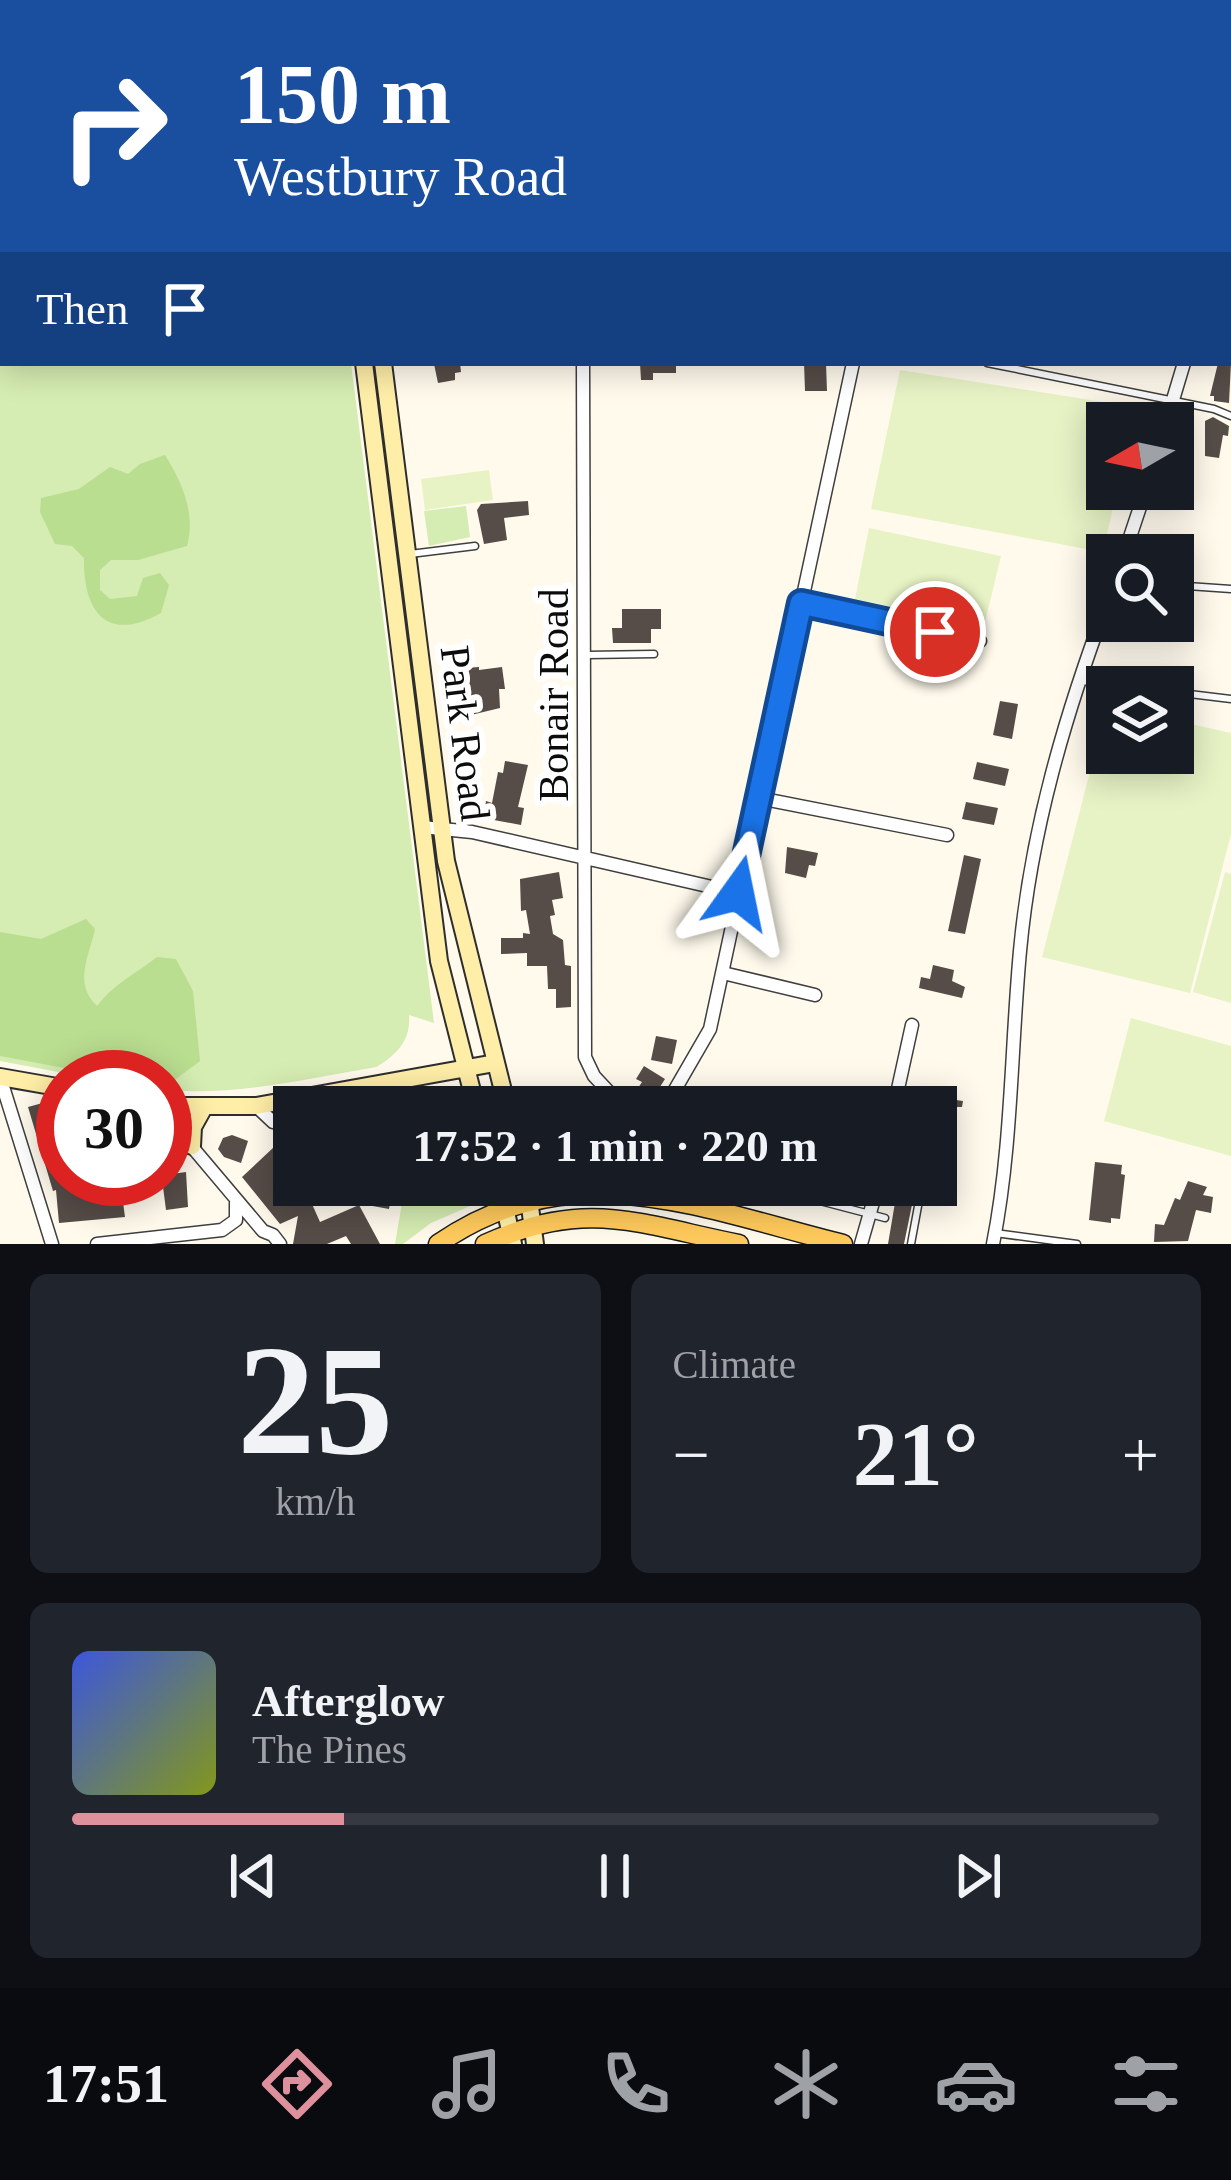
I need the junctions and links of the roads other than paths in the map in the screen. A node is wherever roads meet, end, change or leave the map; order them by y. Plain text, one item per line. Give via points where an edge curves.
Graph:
1 (364, 366) edge
2 (382, 366) edge
3 (583, 366) edge
4 (852, 366) edge
5 (1001, 366) edge
6 (1183, 366) edge
7 (1163, 402) edge
8 (1173, 402) edge
9 (1194, 407) edge
10 (1231, 416) edge
11 (475, 546) dead end
12 (407, 555) junction
13 (1194, 586) edge
14 (1231, 589) edge
15 (801, 603) junction
16 (980, 641) dead end
17 (1092, 642) edge
18 (654, 654) dead end
19 (586, 656) junction
20 (1078, 680) junction
21 (1086, 681) edge
22 (1194, 695) edge
23 (1231, 699) edge
24 (759, 798) junction
25 (422, 827) junction
26 (442, 828) junction
27 (947, 835) dead end
28 (586, 859) junction
29 (738, 893) junction
30 (723, 973) junction
31 (815, 995) dead end
32 (912, 1025) dead end
33 (496, 1063) junction
34 (464, 1069) junction
35 (0, 1077) edge
36 (36, 1083) edge
37 (469, 1086) edge
38 (502, 1086) edge
39 (605, 1086) edge
40 (678, 1086) edge
41 (899, 1086) edge
42 (256, 1106) junction
43 (192, 1108) edge
44 (203, 1109) junction
45 (273, 1122) edge
46 (192, 1146) joint
47 (235, 1199) junction
48 (505, 1206) edge
49 (511, 1206) edge
50 (703, 1206) edge
51 (839, 1206) edge
52 (872, 1206) edge
53 (918, 1206) edge
54 (506, 1210) junction
55 (870, 1214) junction
56 (885, 1218) dead end
57 (534, 1234) edge
58 (512, 1238) edge
59 (994, 1239) edge
60 (52, 1244) edge
61 (98, 1244) edge
62 (280, 1244) edge
63 (438, 1244) edge
64 (485, 1244) edge
65 (739, 1244) edge
66 (843, 1244) edge
67 (861, 1244) edge
68 (911, 1244) edge
69 (1077, 1244) edge

1 - 25 main road, Park Road
2 - 12 main road, Park Road
3 - 19 street, Bonair Road
4 - 15 street
5 - 7 lane
6 - 8 street
9 - 10 lane
11 - 12 lane
12 - 26 main road, Park Road
13 - 14 lane
15 - 16 street
15 - 24 street
17 - 20 street
18 - 19 lane
19 - 28 street, Bonair Road
20 - 21 lane
20 - 59 street via 1025,907
22 - 23 lane
24 - 27 street
24 - 29 street
25 - 26 street
25 - 34 main road, Park Road via 439,961
26 - 28 street
26 - 33 main road, Park Road
28 - 29 street
28 - 39 street, Bonair Road via 586,1063
29 - 30 street
30 - 31 street
30 - 40 street via 706,1039
32 - 41 street
33 - 34 main road
33 - 38 main road, Park Road
34 - 37 main road, Park Road
34 - 42 main road
35 - 36 main road
35 - 60 street
42 - 44 main road
42 - 45 street
43 - 44 main road
44 - 46 main road
46 - 47 street
47 - 61 street via 236,1220 222,1230
47 - 62 street
48 - 54 main road
49 - 54 main road
50 - 66 main road
51 - 55 lane
52 - 55 street
53 - 68 lane
54 - 58 main road
54 - 63 main road
55 - 56 lane
55 - 67 street
57 - 58 main road
57 - 65 main road via 573,1217 613,1217
58 - 64 main road
59 - 69 lane

